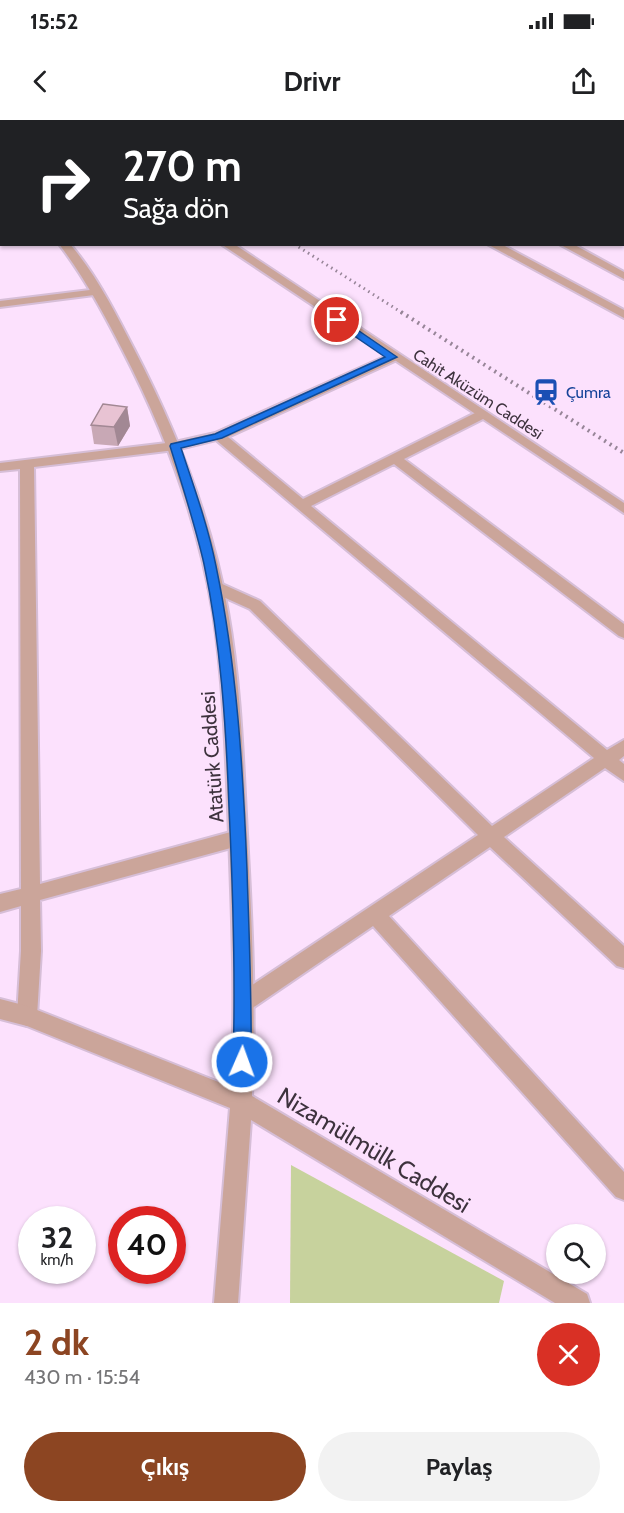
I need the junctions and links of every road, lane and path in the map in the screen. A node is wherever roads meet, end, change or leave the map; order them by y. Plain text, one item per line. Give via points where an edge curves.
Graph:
1 (65, 246) edge
2 (229, 246) edge
3 (496, 246) edge
4 (568, 246) edge
5 (624, 276) edge
6 (98, 292) junction
7 (0, 304) edge
8 (624, 315) edge
9 (393, 357) junction
10 (481, 415) junction
11 (219, 436) junction
12 (175, 446) junction
13 (395, 458) junction
14 (27, 463) junction
15 (0, 466) edge
16 (301, 505) junction
17 (624, 509) edge
18 (215, 587) junction
19 (624, 632) edge
20 (624, 747) edge
21 (605, 759) junction
22 (624, 774) edge
23 (492, 837) junction
24 (238, 838) junction
25 (31, 894) junction
26 (0, 903) edge
27 (375, 914) junction
28 (624, 959) edge
29 (244, 1002) junction
30 (0, 1009) edge
31 (27, 1016) junction
32 (241, 1102) junction
33 (624, 1189) edge
34 (226, 1303) edge
35 (578, 1303) edge

1 - 6 street, Atatürk Caddesi
2 - 9 street, Cahit Aküzüm Caddesi
3 - 8 street
4 - 5 street
6 - 7 street
6 - 12 street, Atatürk Caddesi
9 - 10 street, Cahit Aküzüm Caddesi
9 - 11 street
10 - 13 street
10 - 17 street, Cahit Aküzüm Caddesi
11 - 12 street
11 - 16 street
12 - 14 street
12 - 18 street, Atatürk Caddesi
13 - 16 street
13 - 19 street
14 - 15 street
14 - 25 street
16 - 21 street
18 - 23 street via 255,605
18 - 24 street, Atatürk Caddesi via 232,716
20 - 21 street
21 - 22 street
21 - 23 street
23 - 27 street
23 - 28 street
24 - 25 street
24 - 29 street, Atatürk Caddesi
25 - 26 street
25 - 31 street
27 - 29 street
27 - 33 street
29 - 32 street, Atatürk Caddesi
30 - 31 street, Nizamülmülk Caddesi
31 - 32 street, Nizamülmülk Caddesi
32 - 34 street, Atatürk Caddesi
32 - 35 street, Nizamülmülk Caddesi

